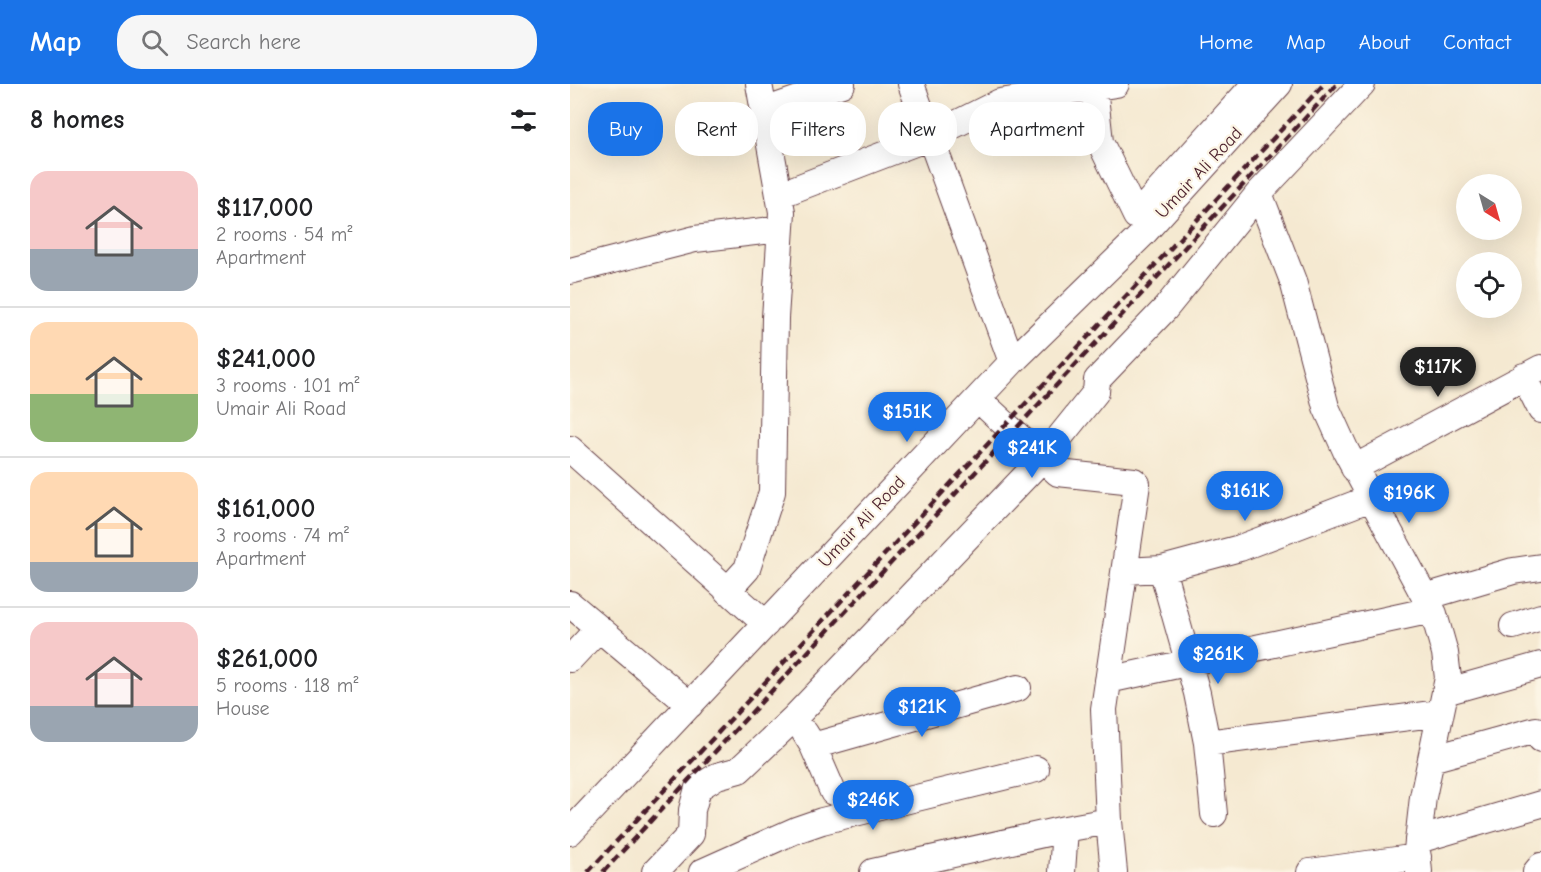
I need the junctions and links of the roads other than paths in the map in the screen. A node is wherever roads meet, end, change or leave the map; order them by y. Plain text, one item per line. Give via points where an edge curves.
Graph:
1 (759, 84) edge
2 (842, 84) edge
3 (911, 84) edge
4 (1279, 84) edge
5 (1362, 84) edge
6 (1251, 85) edge
7 (1105, 86) edge
8 (917, 102) edge
9 (764, 111) junction
10 (957, 124) edge
11 (880, 156) edge
12 (937, 156) edge
13 (1259, 193) junction
14 (778, 195) junction
15 (1136, 216) junction
16 (780, 230) junction
17 (570, 271) edge
18 (1012, 363) junction
19 (1533, 372) edge
20 (978, 399) junction
21 (1541, 410) edge
22 (570, 449) edge
23 (1042, 459) junction
24 (1354, 468) junction
25 (1371, 498) junction
26 (1541, 567) edge
27 (1162, 568) junction
28 (1125, 571) junction
29 (727, 591) junction
30 (1429, 603) junction
31 (570, 604) edge
32 (1541, 617) edge
33 (766, 624) junction
34 (1513, 626) dead end
35 (598, 628) junction
36 (570, 659) edge
37 (1189, 662) junction
38 (1541, 665) edge
39 (1108, 681) junction
40 (1018, 688) dead end
41 (1443, 703) junction
42 (690, 705) junction
43 (794, 718) junction
44 (1541, 739) edge
45 (1207, 743) junction
46 (813, 746) junction
47 (1431, 759) junction
48 (1036, 770) dead end
49 (833, 792) dead end
50 (1541, 804) edge
51 (1214, 814) dead end
52 (1109, 820) junction
53 (1065, 829) junction
54 (570, 832) edge
55 (691, 834) junction
56 (1418, 856) edge
57 (1541, 866) edge
58 (655, 872) edge
59 (701, 872) edge
60 (873, 872) edge
61 (1062, 872) edge
62 (1114, 872) edge
63 (1310, 872) edge
64 (1536, 872) edge

1 - 9 street
2 - 9 street
3 - 8 street
4 - 18 street, Umair Ali Road via 1142,235
5 - 13 street
6 - 15 street
7 - 10 street via 1000,102
7 - 15 street via 1100,142
9 - 14 street
11 - 14 street
12 - 18 street
13 - 23 street via 1165,309 1097,380 1096,392
13 - 24 street via 1293,281 1326,407
14 - 16 street via 782,212
15 - 18 street via 1042,322
16 - 17 street via 695,239
16 - 29 street via 772,492 747,569
18 - 20 street, Umair Ali Road
19 - 21 street
19 - 24 street
20 - 23 street
20 - 33 street, Umair Ali Road
22 - 29 street
23 - 28 street via 1058,473 1137,484
23 - 43 street
24 - 25 street
25 - 27 street via 1240,548
25 - 30 street
26 - 30 street via 1513,571
27 - 28 street
27 - 37 street
28 - 39 street
29 - 33 street
30 - 37 street
30 - 41 street via 1445,653 1448,678
31 - 35 street
32 - 34 street
33 - 42 street, Umair Ali Road
35 - 36 street
35 - 42 street
37 - 39 street
37 - 45 street
38 - 41 street
39 - 52 street via 1104,709
40 - 46 street
41 - 45 street
41 - 47 street
42 - 54 street, Umair Ali Road
43 - 46 street
43 - 55 street via 739,770 717,776 698,788
44 - 47 street via 1536,730
45 - 51 street
46 - 49 street
47 - 56 street
48 - 59 street via 822,821
50 - 56 street
52 - 53 street
52 - 62 street
53 - 60 street
53 - 61 street
55 - 58 street
55 - 59 street
56 - 63 street
57 - 64 street

